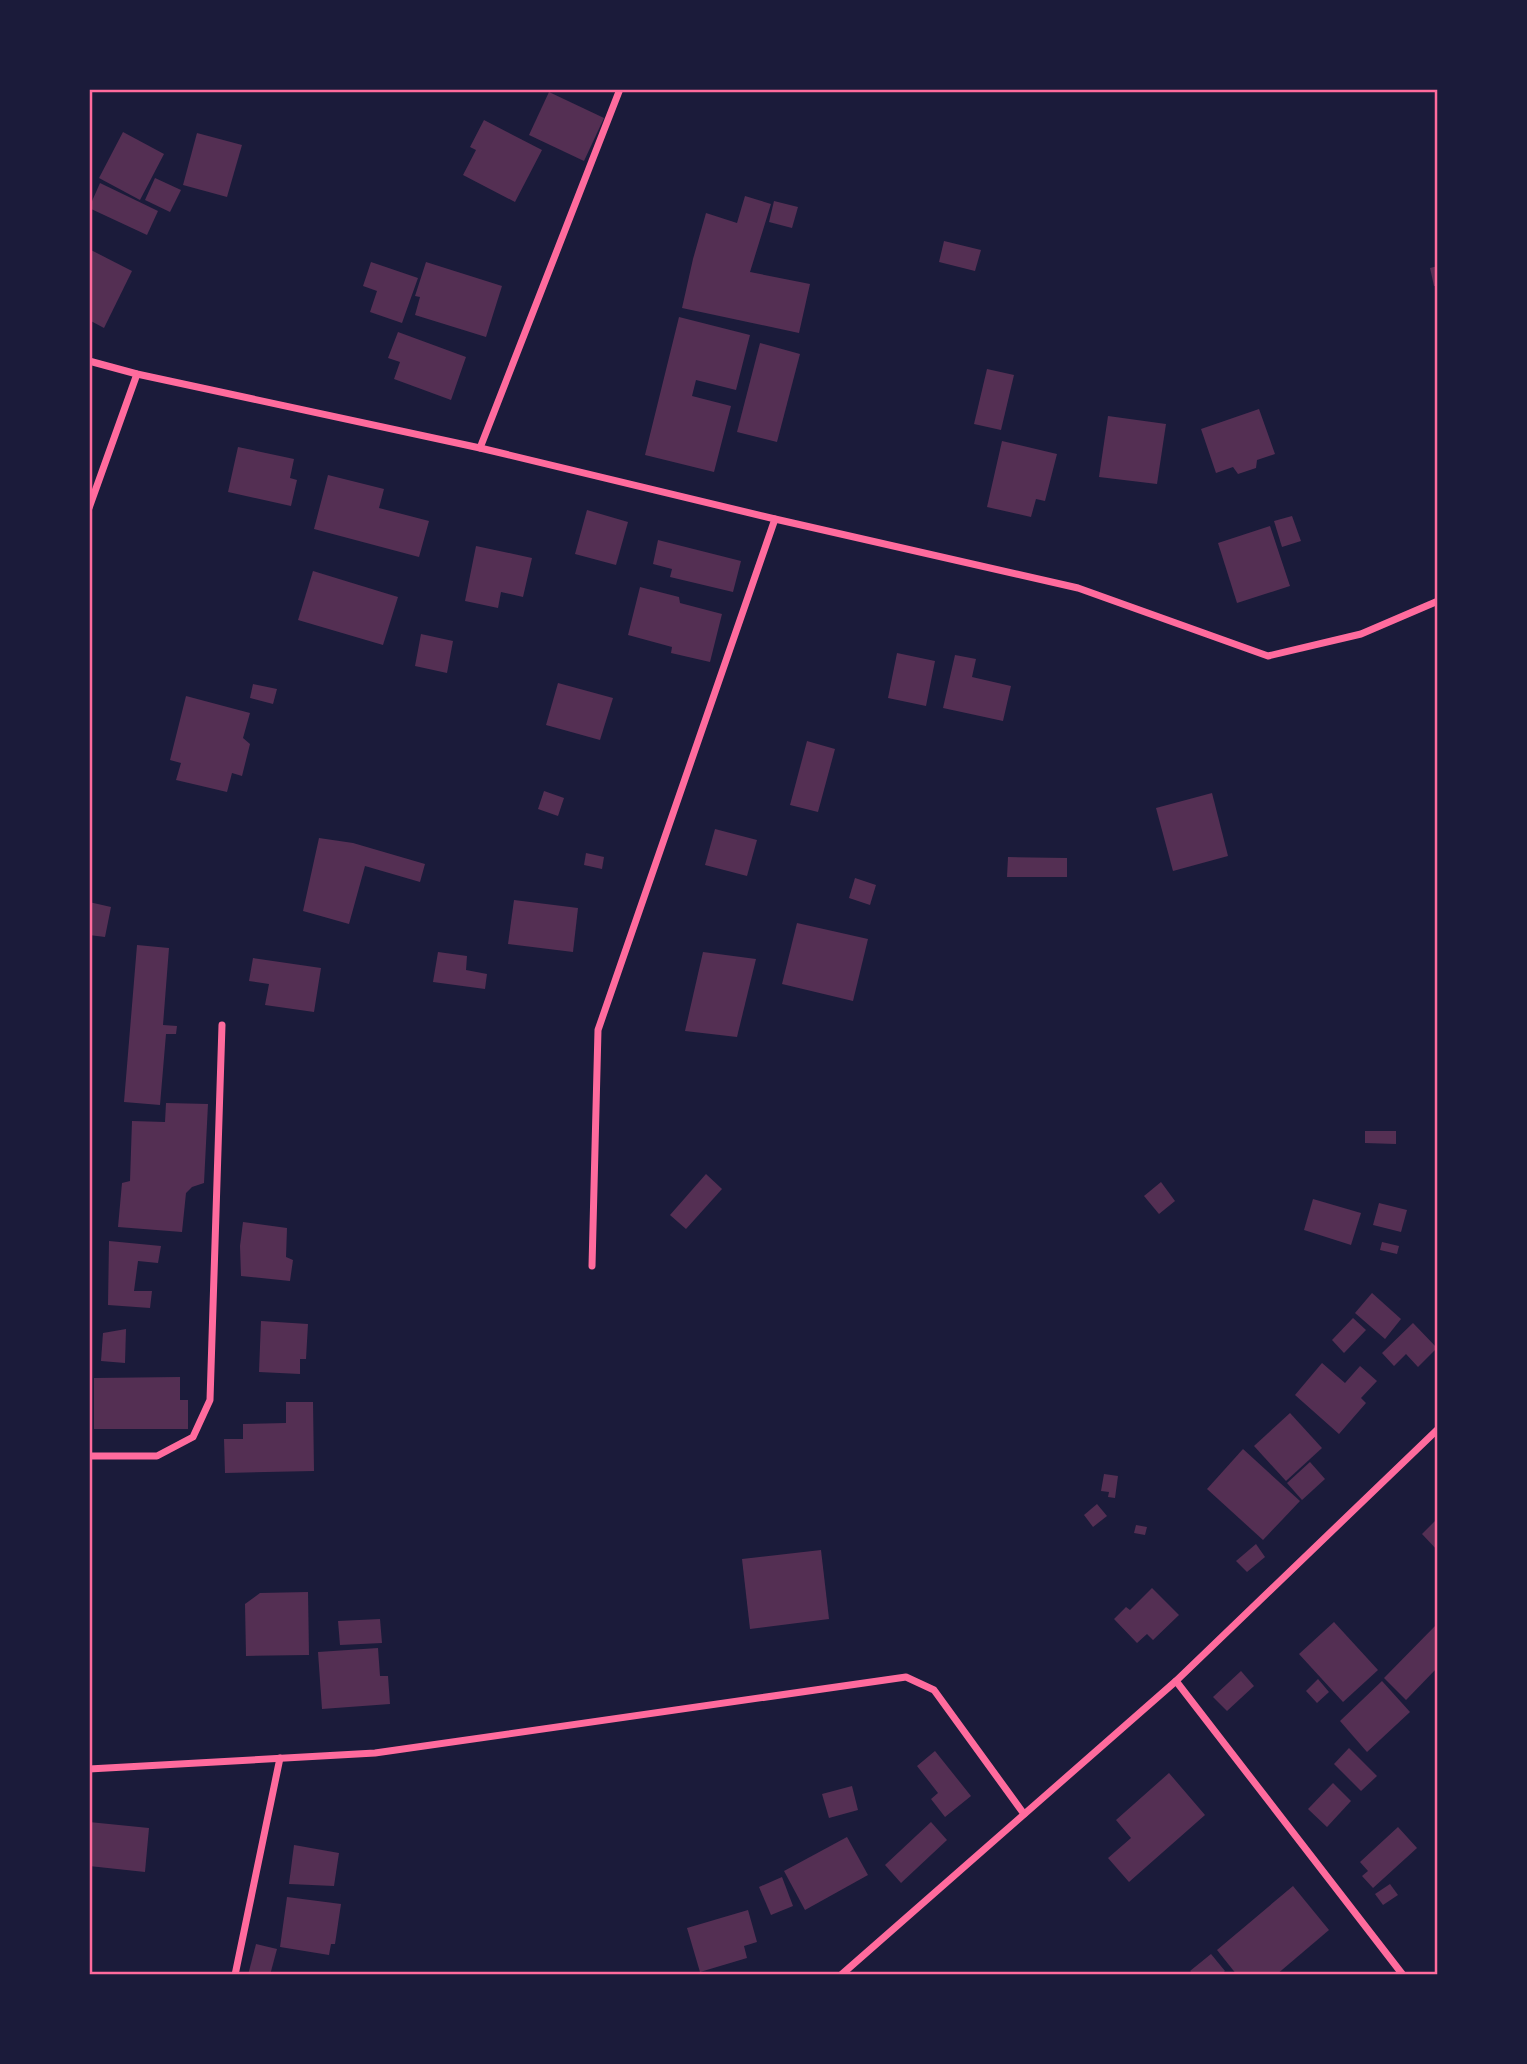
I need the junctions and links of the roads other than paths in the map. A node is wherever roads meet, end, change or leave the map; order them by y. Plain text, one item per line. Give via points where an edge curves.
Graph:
1 (620, 89) edge
2 (89, 361) edge
3 (137, 374) junction
4 (480, 448) junction
5 (89, 508) edge
6 (775, 519) junction
7 (1438, 601) edge
8 (222, 1025) dead end
9 (592, 1266) dead end
10 (1438, 1429) edge
11 (89, 1456) edge
12 (1176, 1681) junction
13 (280, 1758) junction
14 (89, 1769) edge
15 (1024, 1814) junction
16 (235, 1975) edge
17 (841, 1975) edge
18 (1404, 1975) edge

1 - 4 street
2 - 3 street
3 - 4 street
3 - 5 street
4 - 6 street
6 - 7 street via 1078,588 1268,656 1361,634
6 - 9 street via 598,1030
8 - 11 street via 210,1400 193,1437 157,1456
10 - 12 street
12 - 15 street
12 - 18 street
13 - 14 street
13 - 15 street via 375,1753 906,1677 934,1690
13 - 16 street
15 - 17 street

